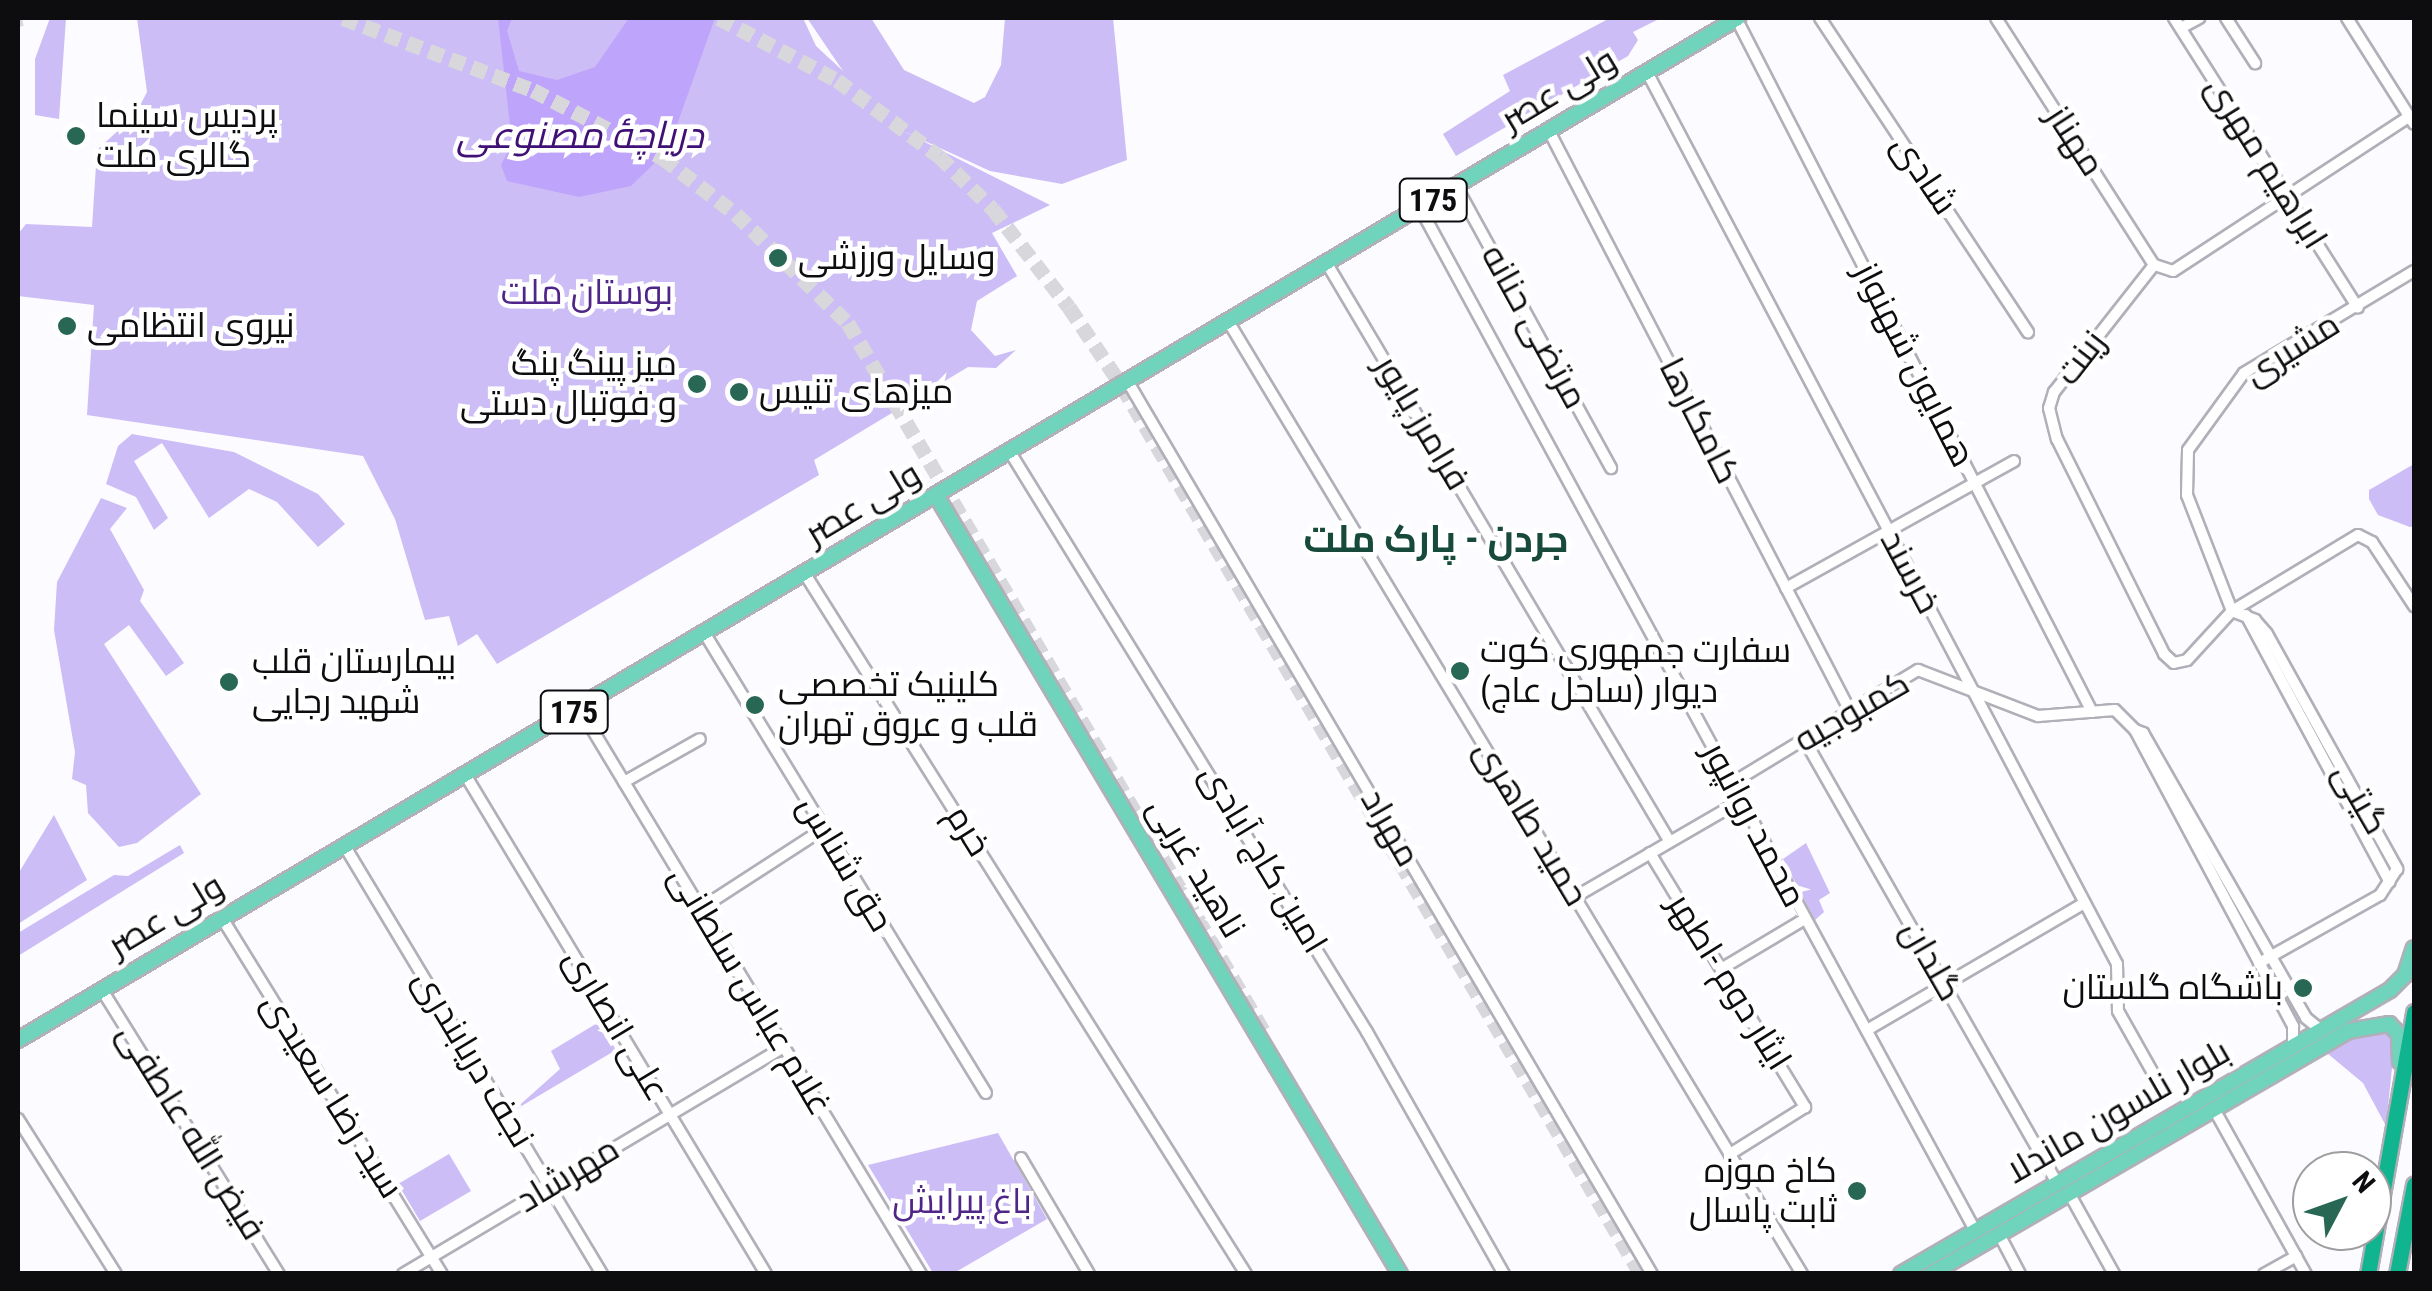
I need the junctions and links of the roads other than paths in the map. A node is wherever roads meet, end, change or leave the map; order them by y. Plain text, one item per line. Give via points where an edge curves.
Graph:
1 (1737, 18) edge
2 (1820, 18) edge
3 (1996, 18) edge
4 (2174, 18) edge
5 (2199, 18) edge
6 (2226, 18) edge
7 (2346, 18) edge
8 (2181, 28) junction
9 (2255, 62) dead end
10 (1647, 72) junction
11 (2412, 120) edge
12 (1549, 132) junction
13 (1456, 186) junction
14 (2288, 196) junction
15 (1420, 208) junction
16 (1326, 262) junction
17 (2154, 266) junction
18 (2414, 271) edge
19 (2358, 308) junction
20 (1228, 321) junction
21 (2028, 332) dead end
22 (1128, 382) junction
23 (1010, 452) junction
24 (2014, 461) dead end
25 (1611, 468) dead end
26 (1975, 483) junction
27 (936, 495) junction
28 (1889, 531) junction
29 (805, 574) junction
30 (1786, 588) junction
31 (2414, 606) edge
32 (2232, 611) junction
33 (705, 634) junction
34 (1975, 695) junction
35 (580, 709) junction
36 (1850, 711) junction
37 (2092, 712) junction
38 (2137, 734) junction
39 (700, 738) dead end
40 (1804, 739) junction
41 (466, 776) junction
42 (624, 782) junction
43 (1732, 783) junction
44 (1742, 800) junction
45 (823, 828) junction
46 (1670, 842) junction
47 (344, 845) junction
48 (1650, 853) junction
49 (1575, 897) junction
50 (2084, 903) junction
51 (700, 908) junction
52 (222, 918) junction
53 (1805, 919) junction
54 (2414, 948) edge
55 (2271, 957) junction
56 (2258, 963) junction
57 (1721, 969) junction
58 (1944, 984) junction
59 (102, 990) junction
60 (2366, 1003) junction
61 (2414, 1012) edge
62 (2380, 1022) junction
63 (1867, 1030) junction
64 (2321, 1030) junction
65 (18, 1040) edge
66 (2293, 1046) junction
67 (784, 1047) junction
68 (2154, 1075) dead end
69 (986, 1093) dead end
70 (2399, 1103) junction
71 (2214, 1108) junction
72 (670, 1114) junction
73 (18, 1118) edge
74 (1730, 1154) junction
75 (1021, 1158) dead end
76 (2414, 1185) edge
77 (549, 1186) junction
78 (2063, 1188) junction
79 (1975, 1230) junction
80 (1999, 1234) junction
81 (432, 1256) junction
82 (2296, 1256) junction
83 (1927, 1269) edge
84 (1399, 1273) edge
85 (116, 1274) edge
86 (279, 1274) edge
87 (403, 1274) edge
88 (442, 1274) edge
89 (602, 1274) edge
90 (766, 1274) edge
91 (922, 1274) edge
92 (1090, 1274) edge
93 (1246, 1274) edge
94 (1504, 1274) edge
95 (1652, 1274) edge
96 (1802, 1274) edge
97 (1900, 1274) edge
98 (2020, 1274) edge
99 (2114, 1274) edge
100 (2264, 1274) edge
101 (2306, 1274) edge
102 (2368, 1274) edge
103 (2397, 1274) edge

1 - 10 main road, ولی عصر / 175
1 - 26 street, همایون شهنواز
2 - 21 street, شادی
3 - 17 street, مهناز
4 - 8 street, ابراهیم مهری
5 - 8 street
6 - 9 street
7 - 11 street
8 - 14 street, ابراهیم مهری
10 - 12 main road, ولی عصر / 175
10 - 28 street, خرسند
11 - 14 street
12 - 13 main road, ولی عصر / 175
12 - 30 street, کامکارها
13 - 15 main road, ولی عصر / 175
13 - 25 street, مرتضی حنانه
14 - 17 street via 2173,270
14 - 19 street, ابراهیم مهری
15 - 16 main road, ولی عصر / 175
15 - 43 street, محمد روانپور
16 - 20 main road, ولی عصر / 175
16 - 46 street, فرامرز پایور
17 - 32 street, زینت via 2054,392 2049,408 2057,439 2164,654 2174,662 2186,660
18 - 19 street, مشیری
19 - 32 street, مشیری via 2244,372 2188,450 2187,495
20 - 22 main road, ولی عصر / 175
20 - 49 street, حمید طاهری
22 - 23 main road, ولی عصر / 175
22 - 95 street, مهراد
23 - 27 main road, ولی عصر / 175
23 - 94 street, امین کاج آبادی via 1310,936
24 - 26 street
26 - 28 street
26 - 37 street, همایون شهنواز
27 - 29 main road, ولی عصر / 175
27 - 84 main road, ناهید غربی
28 - 30 street
28 - 34 street, خرسند
29 - 33 main road, ولی عصر / 175
29 - 93 street, خرم
30 - 36 street, کامکارها
31 - 32 street via 2372,542 2358,535
32 - 55 street, گیتی via 2246,614 2266,634 2395,860 2380,895
33 - 35 main road, ولی عصر / 175
33 - 45 street, حق شناس
34 - 36 street, کمبوجیه via 1918,670
34 - 37 street, کمبوجیه via 2038,716
34 - 50 street, خرسند
35 - 41 main road, ولی عصر / 175
35 - 42 street, غلام عباس سلطانی
36 - 40 street, کمبوجیه
37 - 38 street via 2115,710
38 - 55 street
38 - 56 street
39 - 42 street
40 - 43 street, کمبوجیه
40 - 58 street, گلدان
41 - 47 main road, ولی عصر / 175
41 - 72 street, علی انصاری
42 - 51 street, غلام عباس سلطانی
43 - 44 street, محمد روانپور
44 - 46 street
44 - 53 street, محمد روانپور
45 - 51 street
45 - 69 street, حق شناس
46 - 48 street
47 - 52 main road, ولی عصر / 175
47 - 77 street, نجف دریابندری
48 - 49 street
48 - 57 street, ایثار دوم -اطهر
49 - 74 street, حمید طاهری
50 - 58 street
50 - 68 street, خرسند via 2118,964 2118,1011
51 - 67 street, غلام عباس سلطانی
52 - 59 main road, ولی عصر / 175
52 - 81 street, سید رضا سعیدی
53 - 57 street
53 - 63 street, محمد روانپور
54 - 60 main road, بلوار نلسون ماندلا via 2394,988
55 - 56 street
55 - 64 street via 2306,1018
56 - 66 street via 2294,1026
57 - 74 street, ایثار دوم -اطهر via 1805,1111
58 - 63 street
58 - 78 street, گلدان
59 - 65 main road, ولی عصر / 175
59 - 86 street, فیض الله عاطفی
60 - 62 main road via 2384,1006
60 - 64 main road, بلوار نلسون ماندلا
61 - 70 highway
62 - 70 main road via 2394,1028 2400,1041
62 - 71 main road, بلوار نلسون ماندلا via 2348,1031
63 - 79 street, محمد روانپور
64 - 66 main road, بلوار نلسون ماندلا
66 - 78 main road, بلوار نلسون ماندلا
67 - 72 street, مهرشاد
67 - 91 street, غلام عباس سلطانی
70 - 102 highway
71 - 78 main road, بلوار نلسون ماندلا
71 - 82 street
72 - 77 street, مهرشاد
72 - 90 street, علی انصاری
73 - 85 street
74 - 96 street, حمید طاهری
75 - 92 street
76 - 103 highway
77 - 81 street, مهرشاد
77 - 89 street, نجف دریابندری
78 - 79 main road, بلوار نلسون ماندلا
78 - 80 main road, بلوار نلسون ماندلا
78 - 99 street, گلدان
79 - 83 main road, بلوار نلسون ماندلا
80 - 83 main road, بلوار نلسون ماندلا
80 - 98 street
81 - 87 street, مهرشاد
81 - 88 street, سید رضا سعیدی
82 - 100 street
82 - 101 street
83 - 97 main road, بلوار نلسون ماندلا

